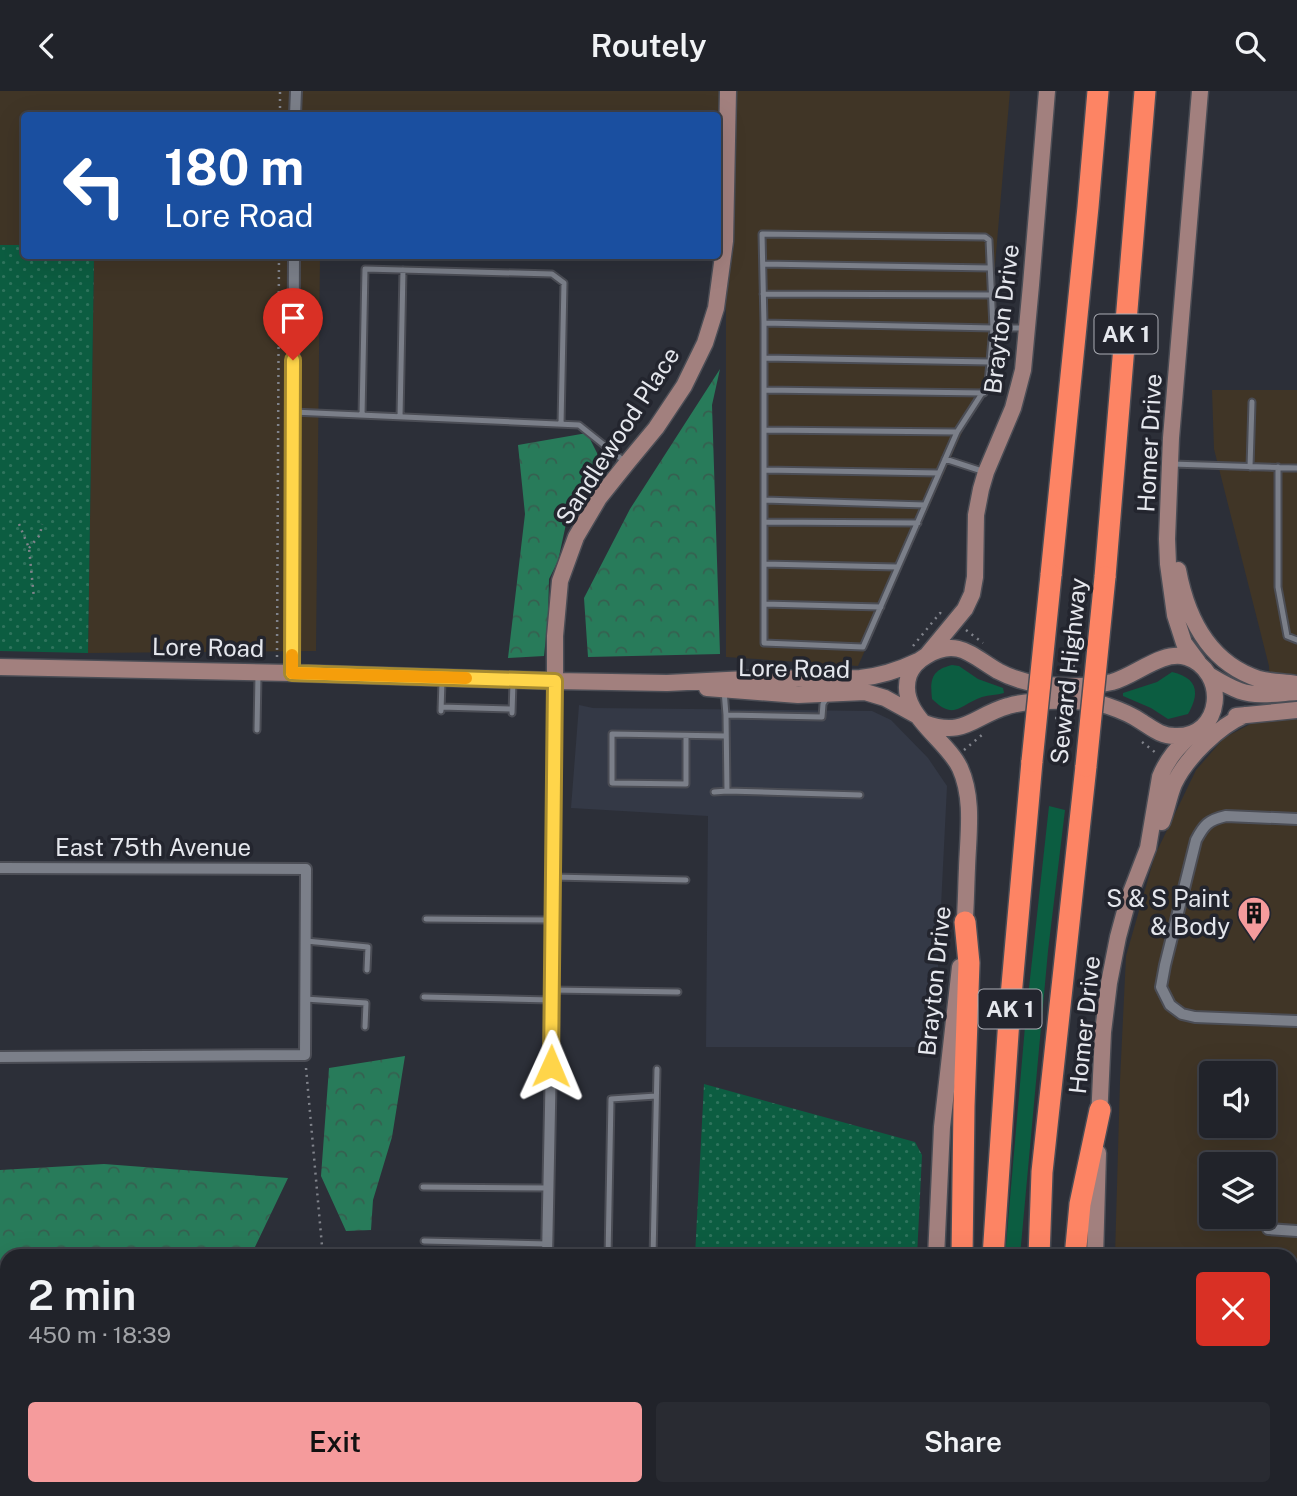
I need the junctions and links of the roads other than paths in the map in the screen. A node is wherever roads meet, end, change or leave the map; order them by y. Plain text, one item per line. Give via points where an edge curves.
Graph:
1 (296, 91) edge
2 (728, 91) edge
3 (1046, 91) edge
4 (1091, 91) edge
5 (1098, 91) edge
6 (1145, 91) edge
7 (1200, 91) edge
8 (295, 112) edge
9 (1088, 207) junction
10 (294, 259) edge
11 (763, 264) junction
12 (990, 268) junction
13 (403, 270) junction
14 (763, 294) junction
15 (991, 295) junction
16 (764, 323) junction
17 (993, 328) junction
18 (1027, 328) junction
19 (764, 358) junction
20 (990, 362) junction
21 (764, 390) junction
22 (984, 393) junction
23 (1252, 402) dead end
24 (293, 412) junction
25 (362, 415) junction
26 (400, 417) junction
27 (561, 424) junction
28 (764, 431) junction
29 (957, 432) junction
30 (945, 459) junction
31 (626, 463) junction
32 (1169, 464) junction
33 (1250, 467) junction
34 (1278, 467) junction
35 (1297, 468) edge
36 (764, 470) junction
37 (986, 472) junction
38 (939, 473) junction
39 (764, 500) junction
40 (925, 505) junction
41 (1169, 516) junction
42 (764, 522) junction
43 (918, 523) junction
44 (764, 564) junction
45 (897, 567) junction
46 (764, 604) junction
47 (881, 607) junction
48 (1297, 640) edge
49 (918, 656) junction
50 (292, 666) junction
51 (0, 667) edge
52 (1205, 670) junction
53 (258, 672) junction
54 (442, 677) junction
55 (513, 680) junction
56 (555, 681) junction
57 (667, 683) junction
58 (1297, 684) edge
59 (724, 690) junction
60 (1297, 692) edge
61 (829, 694) junction
62 (1297, 710) edge
63 (726, 715) junction
64 (1245, 715) junction
65 (920, 719) junction
66 (1199, 729) junction
67 (257, 730) dead end
68 (686, 736) junction
69 (725, 736) junction
70 (713, 792) dead end
71 (727, 792) junction
72 (860, 795) dead end
73 (1297, 819) edge
74 (1148, 848) junction
75 (0, 869) edge
76 (553, 877) junction
77 (686, 880) dead end
78 (426, 919) dead end
79 (552, 920) junction
80 (965, 922) junction
81 (306, 941) junction
82 (367, 970) dead end
83 (678, 992) dead end
84 (552, 995) junction
85 (424, 997) dead end
86 (305, 999) junction
87 (1297, 1021) edge
88 (365, 1027) dead end
89 (0, 1057) edge
90 (657, 1069) dead end
91 (656, 1096) junction
92 (1100, 1110) junction
93 (423, 1187) dead end
94 (548, 1188) junction
95 (1268, 1230) dead end
96 (1297, 1231) edge
97 (424, 1241) dead end
98 (548, 1244) junction
99 (548, 1249) edge
100 (608, 1249) edge
101 (653, 1249) edge
102 (936, 1249) edge
103 (962, 1249) edge
104 (994, 1249) edge
105 (1039, 1249) edge
106 (1076, 1249) edge
107 (1095, 1249) edge

1 - 8 street
2 - 31 street, Sandlewood Place via 724,241 716,308 684,386
3 - 18 street, Brayton Drive
4 - 9 highway
5 - 9 highway, Seward Highway / AK 1
6 - 105 highway, Seward Highway / AK 1, bridge via 1105,577 1042,1172
7 - 32 street, Homer Drive
9 - 104 highway, Seward Highway / AK 1, bridge via 1032,761
10 - 24 street
11 - 12 lane
11 - 12 lane via 762,234 985,237
11 - 14 lane
12 - 15 lane
13 - 25 lane via 365,269
13 - 26 lane
13 - 27 lane via 552,274 564,283
14 - 15 lane
14 - 16 lane
15 - 17 lane
16 - 17 lane
16 - 19 lane
17 - 18 lane
17 - 20 lane
18 - 37 street, Brayton Drive via 1016,397
19 - 20 lane
19 - 21 lane
20 - 22 lane
21 - 22 lane
21 - 28 lane
22 - 29 lane
23 - 33 lane
24 - 25 lane
24 - 50 street
25 - 26 lane
26 - 27 lane
27 - 31 lane via 579,425
28 - 29 lane
28 - 36 lane
29 - 30 lane
30 - 37 lane
30 - 38 lane
31 - 56 street, Sandlewood Place via 576,537 560,581
32 - 33 lane
32 - 41 street, Homer Drive
33 - 34 lane
34 - 35 lane
34 - 48 lane via 1278,587 1287,636
36 - 38 lane
36 - 39 lane
37 - 49 street, Brayton Drive via 976,515 973,590 965,609
38 - 40 lane
39 - 40 lane
39 - 42 lane
40 - 43 lane
41 - 52 street, Homer Drive via 1168,564 1175,615 1184,643
41 - 58 street via 1186,606 1209,645 1247,674
42 - 43 lane
42 - 44 lane
43 - 45 lane
44 - 45 lane
44 - 46 lane
45 - 47 lane
46 - 47 lane
46 - 47 lane via 764,643 863,647
49 - 52 street, Lore Road via 948,648 963,650 1023,682 1043,685 1113,681 1173,656 1185,657
49 - 57 street, Lore Road via 897,671 860,678
49 - 65 street via 907,685 909,703
50 - 53 street, Lore Road
50 - 54 street, Lore Road
51 - 53 street, Lore Road
52 - 60 street, Lore Road via 1241,692
52 - 66 street via 1216,700
53 - 67 lane
54 - 55 street, Lore Road
54 - 55 lane via 441,709 512,711
55 - 56 street, Lore Road
56 - 57 street, Lore Road
56 - 76 street
57 - 59 street, Lore Road
59 - 61 street, Lore Road
59 - 63 lane
61 - 63 lane via 822,704 822,717
61 - 65 street, Lore Road via 873,694
62 - 64 street
63 - 69 lane
64 - 66 street
64 - 74 street via 1225,726 1182,768
65 - 66 street via 938,728 961,728 1009,705 1074,702 1119,710 1163,735 1179,736
65 - 80 street, Brayton Drive via 951,753 967,792
66 - 74 street, Homer Drive via 1164,767
68 - 68 lane via 612,734 612,783 686,784
68 - 69 lane
69 - 71 lane
70 - 71 lane
71 - 72 lane
73 - 87 street via 1234,817 1215,819 1203,827 1161,987 1170,1005 1182,1014
74 - 92 street, Homer Drive via 1128,900 1111,972
75 - 81 street, East 75th Avenue via 306,869
76 - 77 lane
76 - 79 street
78 - 79 lane
79 - 84 street
80 - 102 street, Brayton Drive via 942,1127
80 - 103 highway via 969,963
81 - 82 lane via 368,947
81 - 86 street
83 - 84 lane
84 - 85 lane
84 - 94 street
86 - 88 lane via 366,1003
86 - 89 street via 304,1055
90 - 91 lane
91 - 100 lane via 611,1099
91 - 101 lane
92 - 106 highway via 1080,1204
92 - 107 street, Homer Drive
93 - 94 lane
94 - 98 street
95 - 96 street
97 - 98 lane
98 - 99 street

